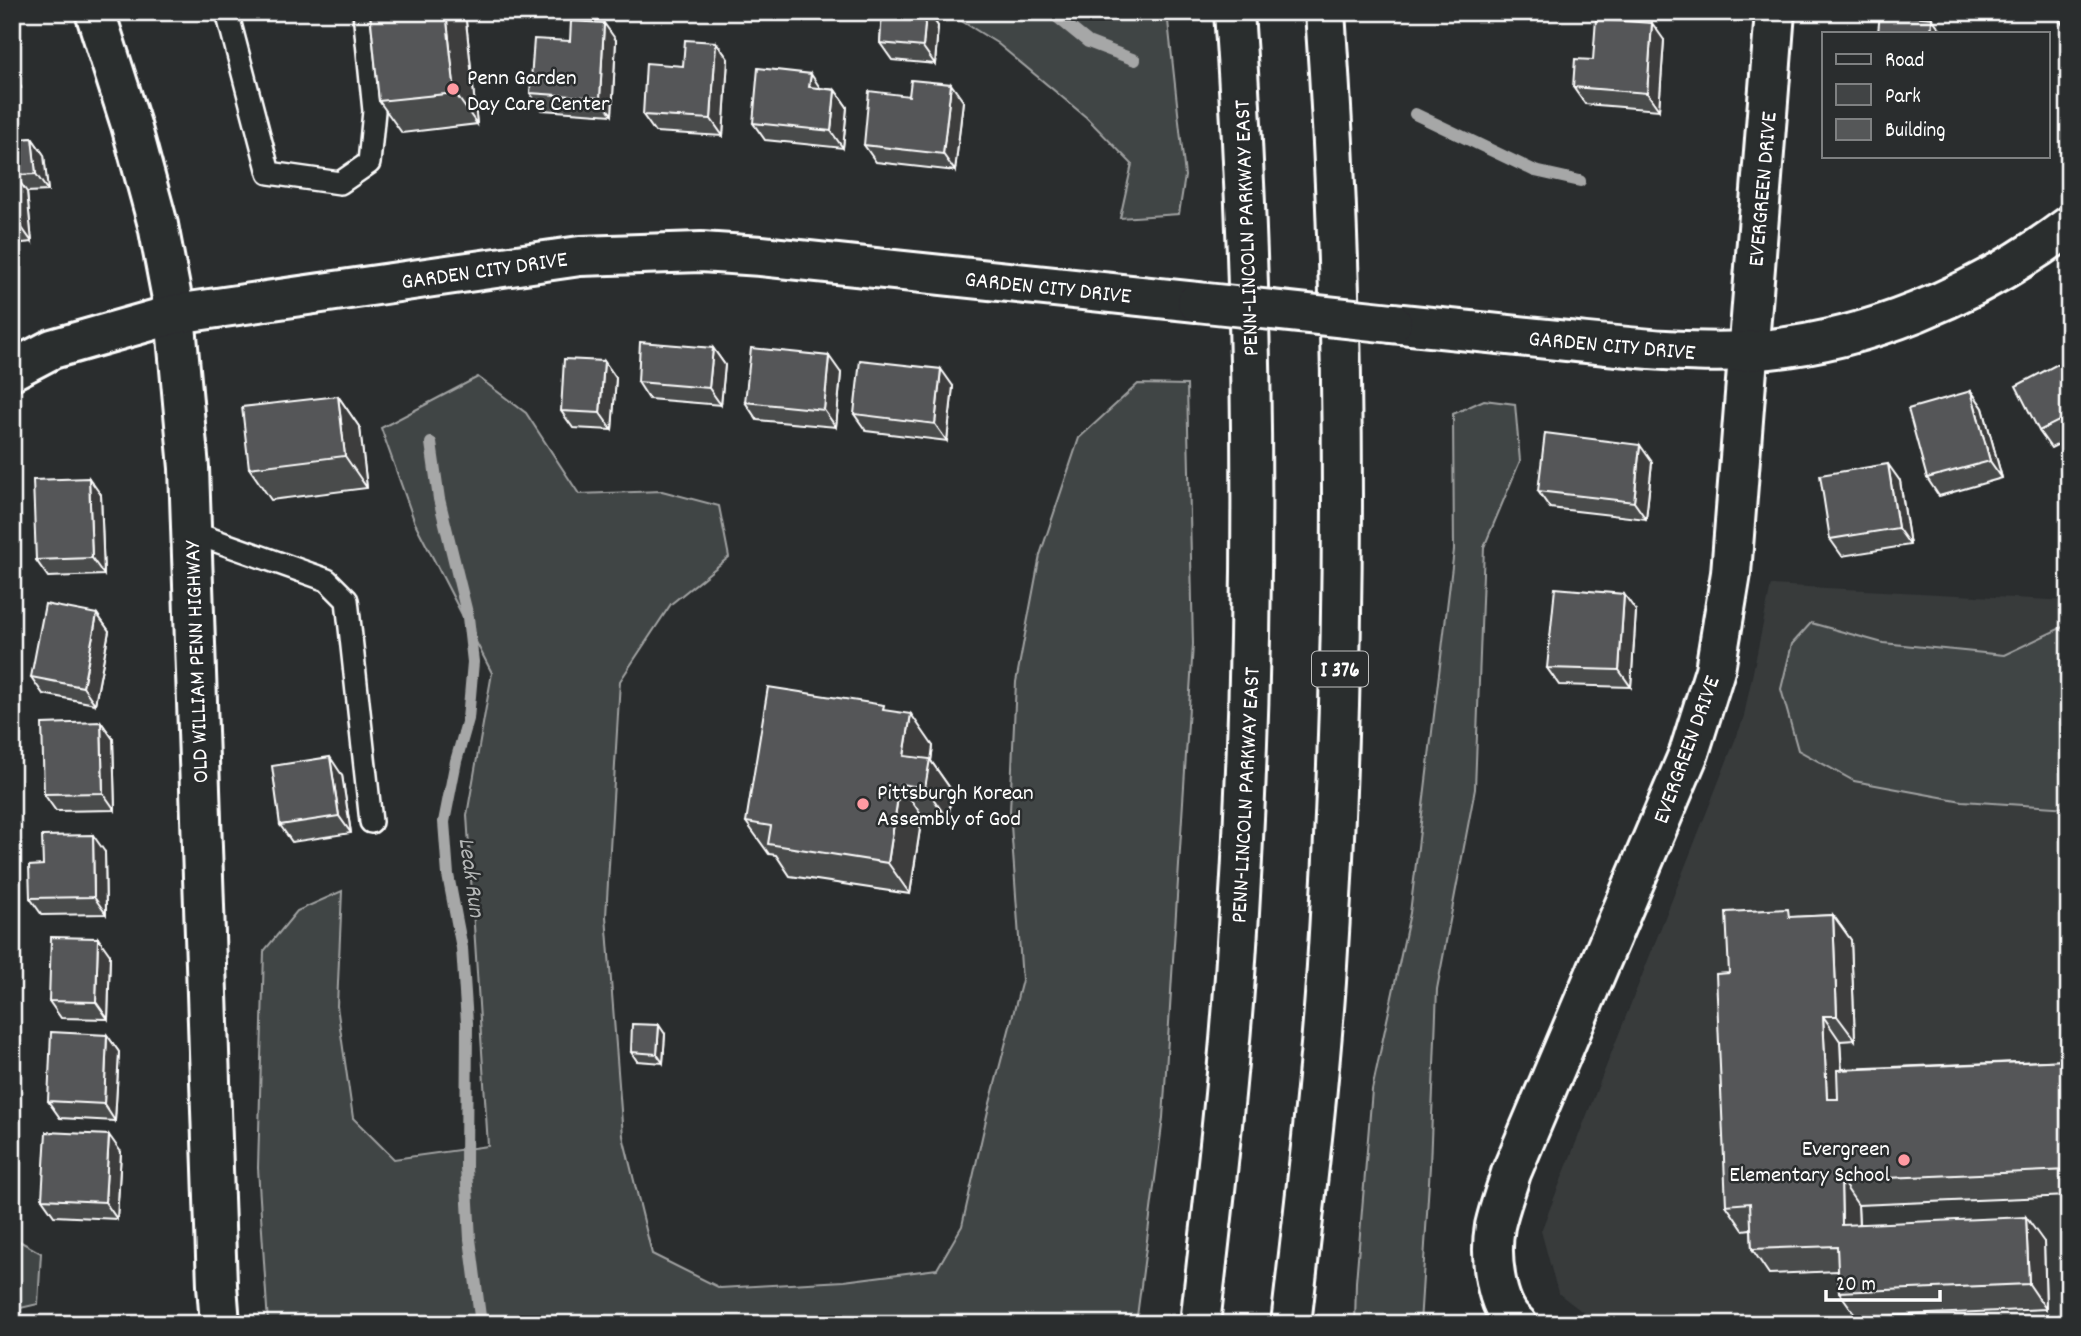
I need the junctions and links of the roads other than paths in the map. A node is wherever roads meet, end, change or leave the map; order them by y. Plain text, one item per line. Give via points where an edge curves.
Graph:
1 (95, 12) edge
2 (227, 12) edge
3 (364, 12) edge
4 (1234, 12) edge
5 (1325, 12) edge
6 (1775, 12) edge
7 (2069, 226) edge
8 (175, 314) junction
9 (1747, 351) junction
10 (12, 369) edge
11 (191, 532) junction
12 (371, 822) dead end
13 (220, 1324) edge
14 (1200, 1324) edge
15 (1291, 1324) edge
16 (1517, 1324) edge

1 - 8 main road, OLD WILLIAM PENN HIGHWAY via 158,225
2 - 3 lane via 269,173 340,183 369,163 374,111
4 - 14 main road, PENN-LINCOLN PARKWAY EAST via 1249,278 1251,628 1235,977
5 - 15 main road, I 376 via 1340,275 1341,629 1326,984
6 - 9 main road, EVERGREEN DRIVE
7 - 9 main road, GARDEN CITY DRIVE via 1974,287 1922,309 1826,340
8 - 9 main road, GARDEN CITY DRIVE, bridge via 512,264 580,256 701,252 1649,350
8 - 10 main road, GARDEN CITY DRIVE via 52,349
8 - 11 main road, OLD WILLIAM PENN HIGHWAY
9 - 16 main road, EVERGREEN DRIVE via 1731,573 1715,670 1689,752 1511,1173 1495,1227 1495,1284 1508,1317
11 - 12 lane via 327,580 347,600
11 - 13 main road, OLD WILLIAM PENN HIGHWAY

